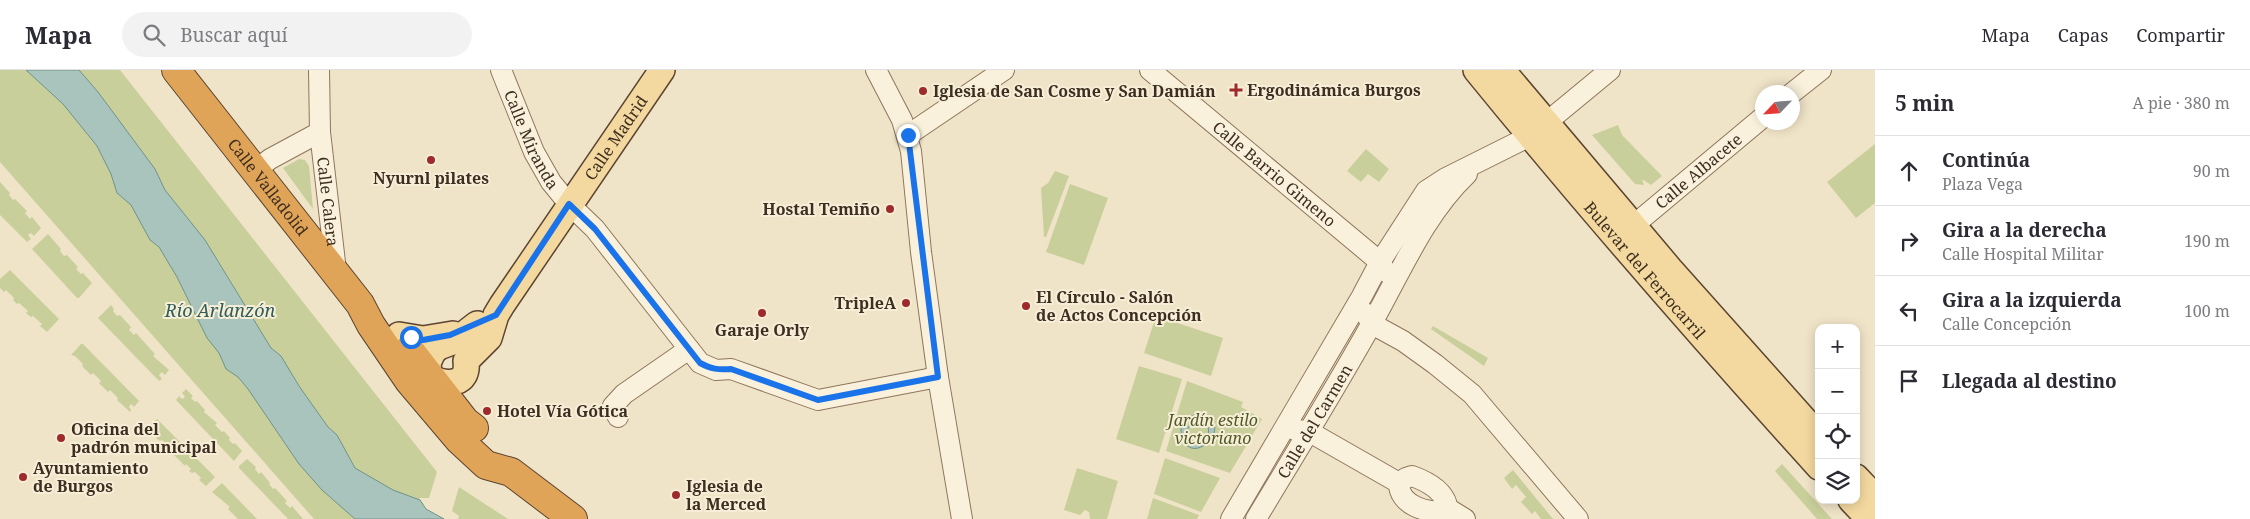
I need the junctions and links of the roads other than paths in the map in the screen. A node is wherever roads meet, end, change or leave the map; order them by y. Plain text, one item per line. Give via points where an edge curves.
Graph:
1 (176, 70) edge
2 (319, 70) edge
3 (501, 70) edge
4 (662, 70) edge
5 (876, 70) edge
6 (1004, 70) edge
7 (1150, 70) edge
8 (1476, 70) edge
9 (1502, 70) edge
10 (1610, 70) edge
11 (1821, 70) edge
12 (1800, 87) edge
13 (1755, 124) edge
14 (1538, 129) junction
15 (320, 132) junction
16 (908, 135) junction
17 (1477, 164) junction
18 (256, 170) junction
19 (1451, 189) junction
20 (1426, 191) junction
21 (569, 204) junction
22 (1432, 215) junction
23 (1634, 225) junction
24 (1380, 262) junction
25 (336, 271) junction
26 (1393, 284) junction
27 (1362, 296) junction
28 (360, 304) junction
29 (1372, 324) junction
30 (487, 326) junction
31 (1339, 336) junction
32 (689, 349) junction
33 (442, 351) junction
34 (398, 366) junction
35 (938, 377) junction
36 (430, 378) junction
37 (1303, 397) junction
38 (619, 409) dead end
39 (456, 428) junction
40 (1308, 431) junction
41 (1815, 431) edge
42 (1279, 437) junction
43 (1815, 462) edge
44 (1860, 481) edge
45 (1875, 497) edge
46 (1855, 504) edge
47 (573, 519) edge
48 (962, 519) edge
49 (1231, 519) edge
50 (1256, 519) edge
51 (1465, 519) edge
52 (1578, 519) edge
53 (1869, 519) edge

1 - 18 highway, Calle Valladolid
2 - 15 street, Calle Calera
3 - 21 street, Calle Miranda via 534,152 551,182
4 - 21 main road, Calle Madrid
5 - 16 street
6 - 16 street
7 - 24 street, Calle Barrio Gimeno
8 - 14 main road, Bulevar del Ferrocarril
9 - 14 main road, Bulevar del Ferrocarril
10 - 14 street, Calle del Carmen
11 - 12 street
13 - 23 street, Calle Albacete
14 - 17 street, Calle del Carmen
14 - 23 main road, Bulevar del Ferrocarril
14 - 43 main road, Bulevar del Ferrocarril via 1667,296
15 - 18 street, Calle Calera
15 - 25 street, Calle Calera
16 - 35 street
17 - 19 street, Calle del Carmen
17 - 20 street, Calle del Carmen
18 - 25 highway, Calle Valladolid
19 - 20 street
19 - 22 street, Calle del Carmen
20 - 22 street
20 - 24 street, Calle del Carmen
21 - 30 main road, Calle Madrid
21 - 32 street, Calle Miranda via 595,229
22 - 26 street, Calle del Carmen
23 - 41 main road, Bulevar del Ferrocarril
24 - 26 street, Calle Barrio Gimeno
24 - 27 street, Calle del Carmen
25 - 28 highway, Calle Valladolid
26 - 29 street, Calle del Carmen
27 - 29 street via 1366,318
27 - 31 street, Calle del Carmen
28 - 33 highway, Calle Valladolid
28 - 34 highway, Calle Valladolid
29 - 31 street via 1362,324
29 - 40 street, Calle del Carmen
29 - 52 street via 1411,346 1472,394
30 - 33 main road, Calle Madrid
30 - 33 main road via 450,335
31 - 37 street, Calle del Carmen
32 - 35 street, Calle Miranda via 706,367 731,369 818,400
32 - 38 street via 624,394
33 - 36 highway, Calle Valladolid
33 - 36 main road via 436,348 430,357
33 - 36 main road via 464,374 454,382 444,383
33 - 39 main road via 466,397
34 - 36 main road via 420,380
34 - 39 highway, Calle Valladolid via 419,395
35 - 48 street
36 - 39 highway, Calle Valladolid
37 - 40 street via 1304,421
37 - 42 street, Calle del Carmen
39 - 47 highway via 486,464 511,472
40 - 42 street via 1296,430
40 - 50 street, Calle del Carmen
40 - 51 street via 1400,483 1412,476 1428,483 1445,498 1447,508
42 - 49 street, Calle del Carmen
44 - 45 main road
46 - 53 main road

